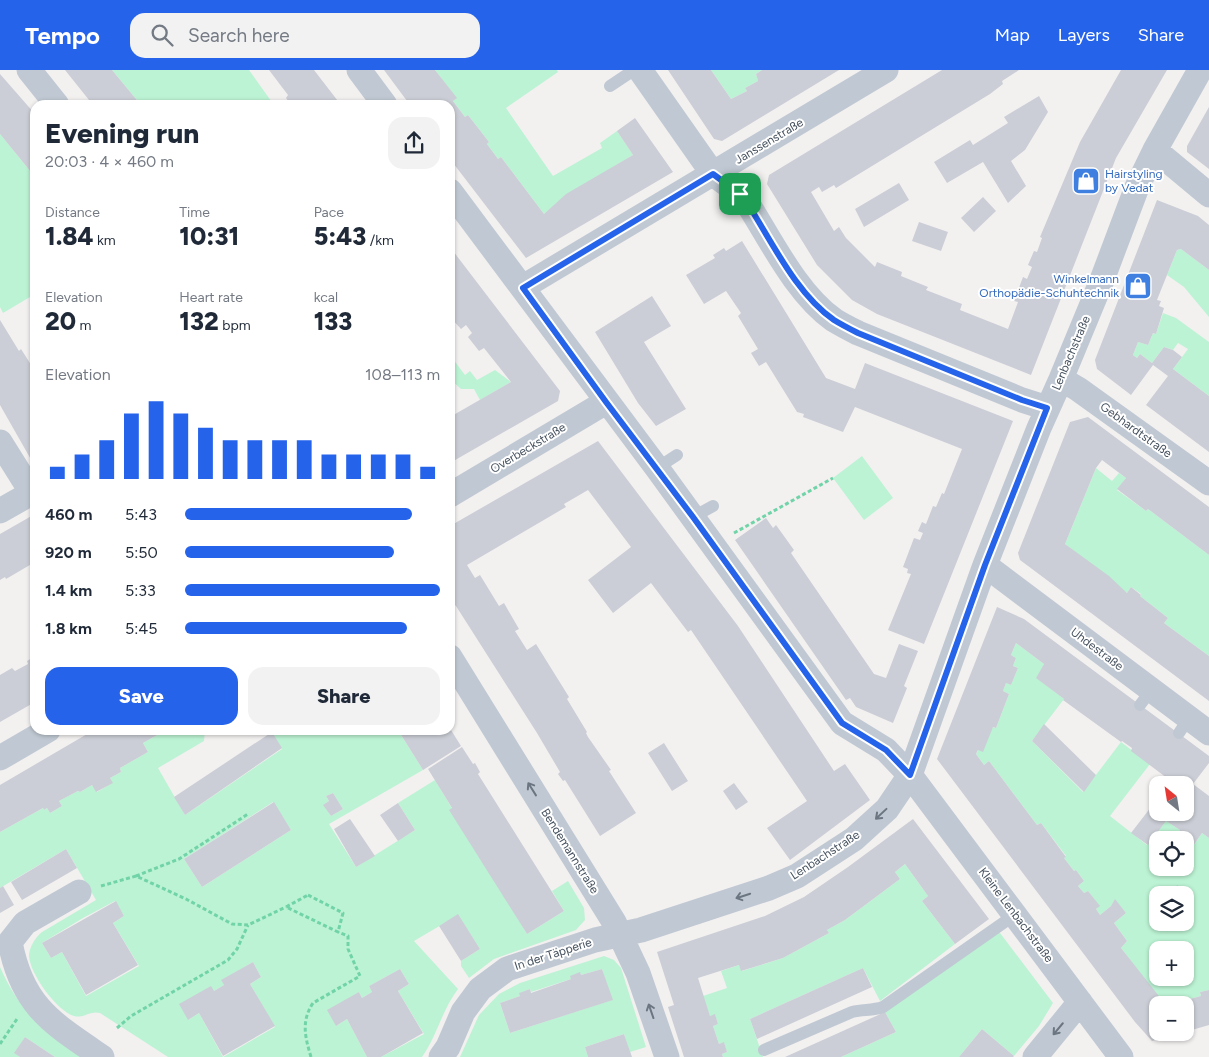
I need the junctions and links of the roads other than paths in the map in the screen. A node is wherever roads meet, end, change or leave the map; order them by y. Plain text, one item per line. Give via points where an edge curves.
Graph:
1 (29, 70) edge
2 (359, 70) edge
3 (634, 70) edge
4 (640, 70) edge
5 (886, 70) edge
6 (1200, 70) edge
7 (610, 86) dead end
8 (53, 100) edge
9 (381, 100) edge
10 (1154, 150) junction
11 (713, 174) junction
12 (1209, 195) edge
13 (455, 198) edge
14 (523, 288) junction
15 (1062, 379) junction
16 (606, 402) junction
17 (1047, 408) junction
18 (0, 442) edge
19 (1209, 483) edge
20 (30, 487) edge
21 (455, 492) edge
22 (30, 494) edge
23 (0, 511) edge
24 (985, 565) junction
25 (455, 665) edge
26 (1209, 733) edge
27 (39, 735) edge
28 (0, 758) edge
29 (910, 775) junction
30 (91, 889) road end
31 (1016, 914) junction
32 (621, 935) junction
33 (1080, 1002) junction
34 (764, 1050) dead end
35 (102, 1057) edge
36 (441, 1057) edge
37 (667, 1057) edge
38 (1035, 1057) edge
39 (1121, 1057) edge

1 - 8 street
2 - 9 street
3 - 7 lane
4 - 11 street
5 - 11 street, Janssenstraße
6 - 10 street, Lenbachstraße
10 - 12 street
10 - 15 street, Lenbachstraße
11 - 14 street, Janssenstraße
11 - 17 street via 746,201 800,285 834,319 867,337
13 - 14 street, Kleine Lenbachstraße
14 - 16 street, Kleine Lenbachstraße
15 - 17 street, Lenbachstraße
15 - 19 street, Gebhardtstraße
16 - 21 street, Overbeckstraße
16 - 29 street, Kleine Lenbachstraße via 667,461 703,511 715,547 842,723 886,750
17 - 24 street, Lenbachstraße
18 - 20 street
22 - 23 street
24 - 26 street, Uhdestraße via 1184,726
24 - 29 street, Lenbachstraße
32 -> 25 street, Bendemannstraße
27 - 28 street
29 - 31 street, Kleine Lenbachstraße
29 -> 32 street, Lenbachstraße via 887,809 860,833 797,876
30 - 35 street via 25,923 10,942 15,965 40,1010 58,1028
31 - 33 street, Kleine Lenbachstraße
31 - 34 lane via 883,1007 852,1012
32 - 36 street, In der Täpperie via 595,940 506,969 480,989 463,1012
37 -> 32 street, Bendemannstraße via 638,973
33 -> 38 street
33 - 39 street, Kleine Lenbachstraße

